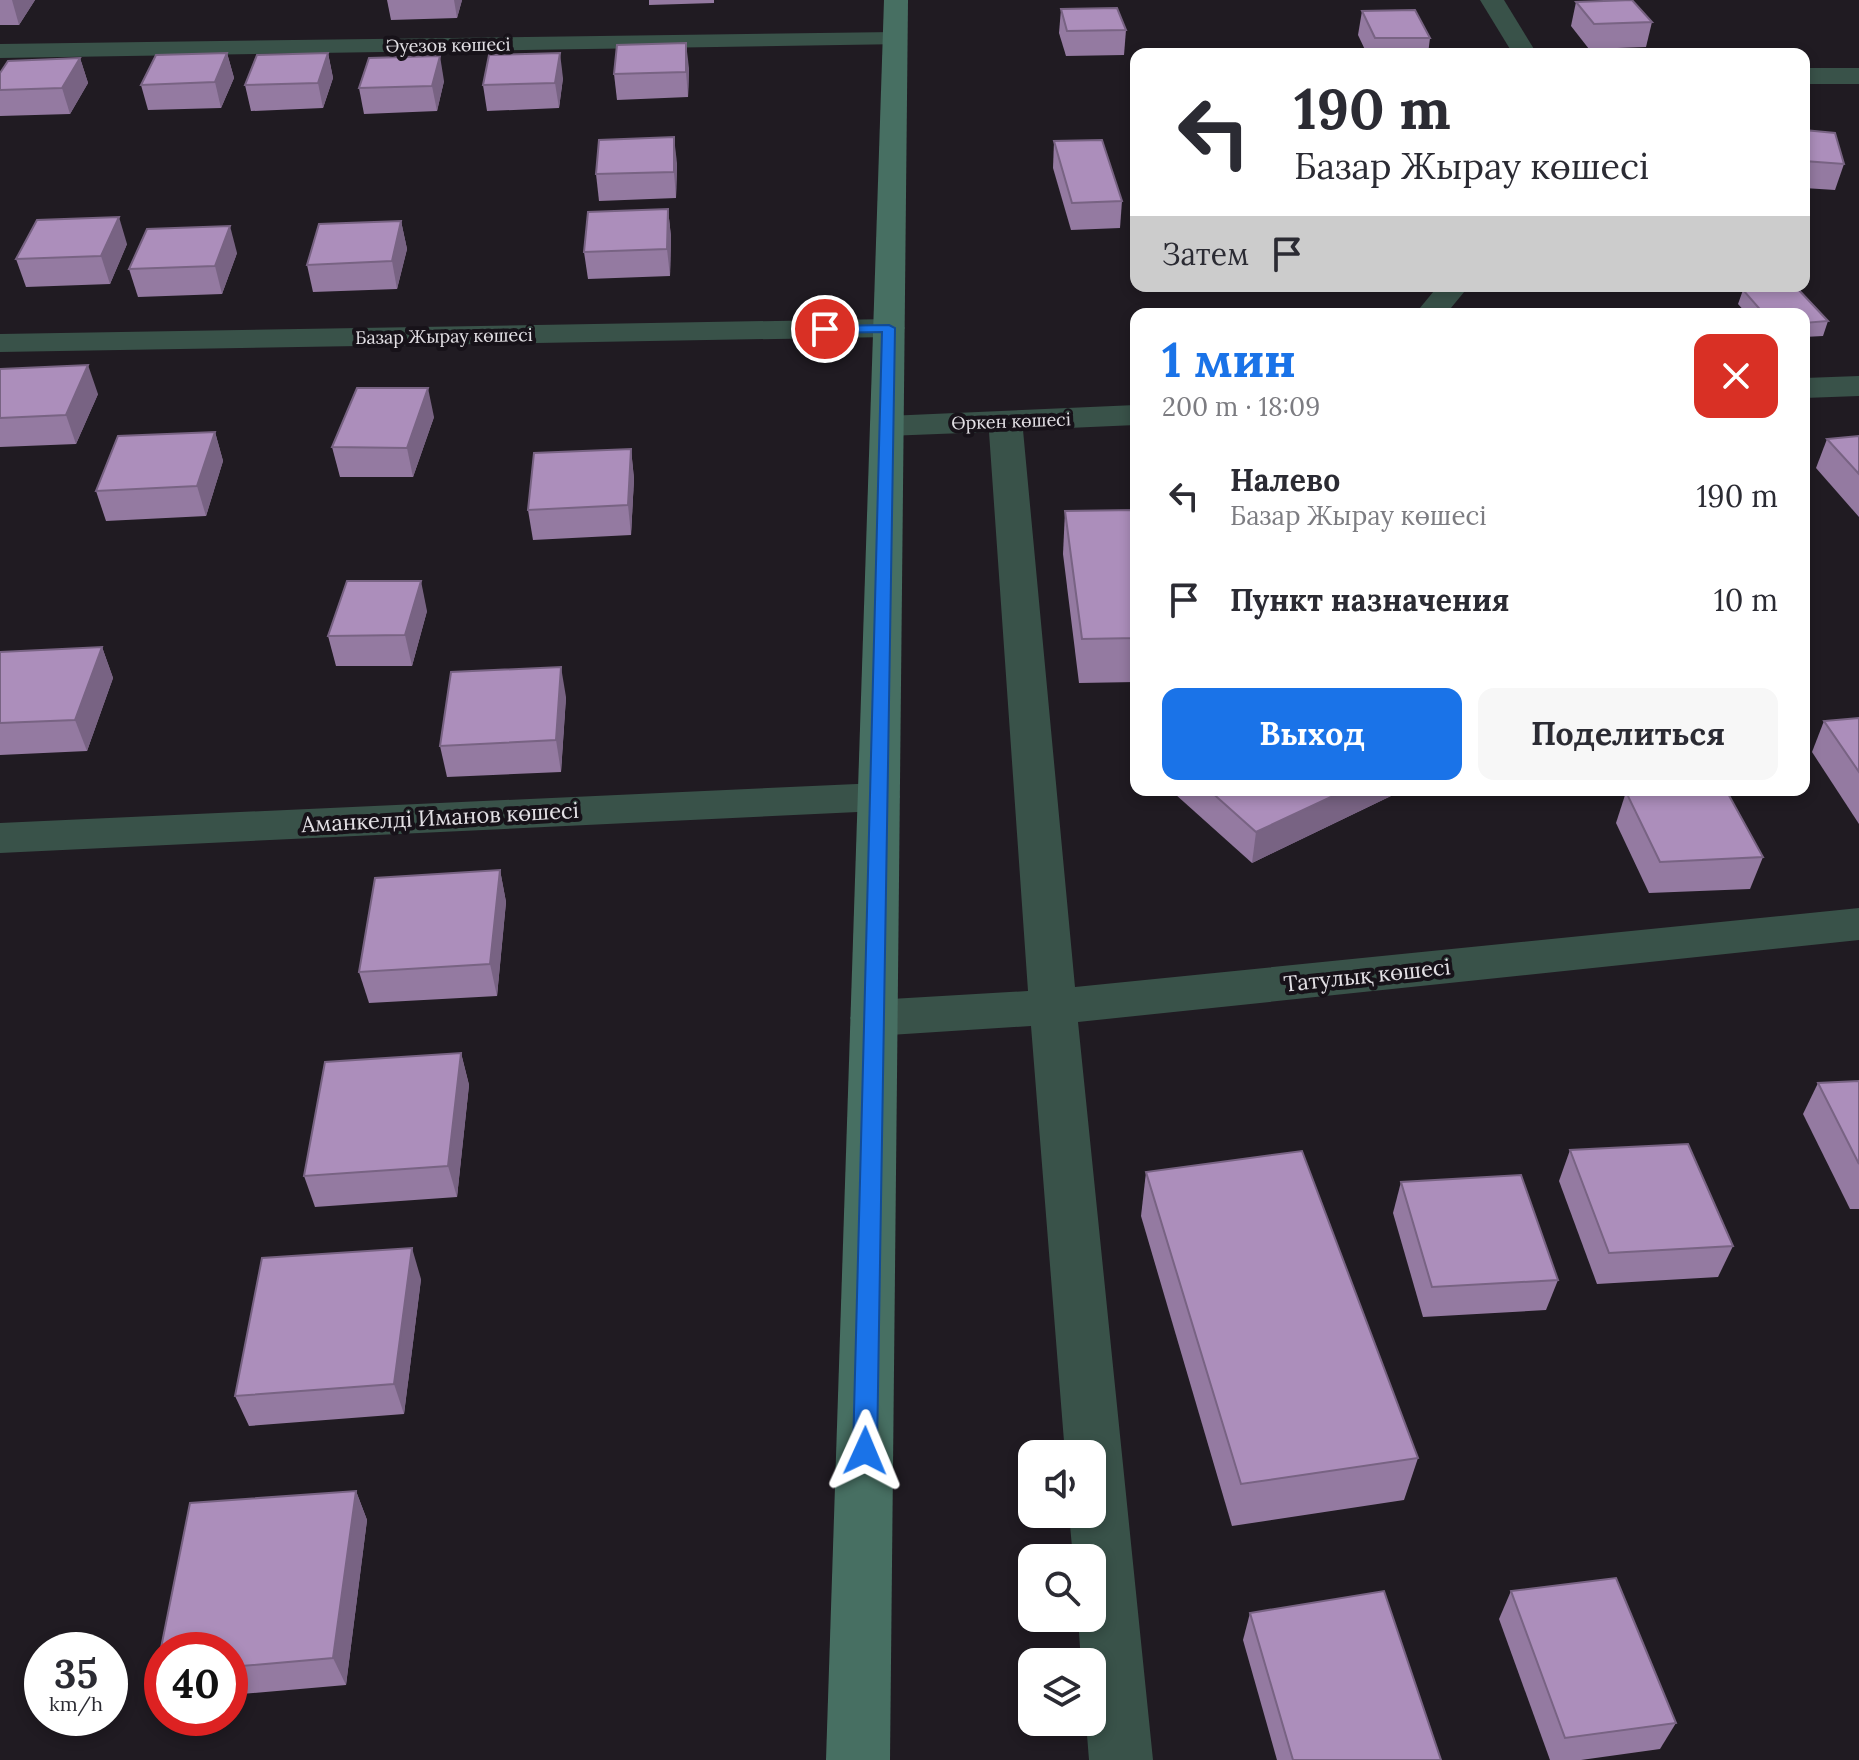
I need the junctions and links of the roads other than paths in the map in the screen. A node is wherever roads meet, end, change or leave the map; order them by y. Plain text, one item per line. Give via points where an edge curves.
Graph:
1 (1492, 0) edge
2 (896, 19) edge
3 (1521, 48) edge
4 (0, 51) edge
5 (1810, 76) edge
6 (1859, 76) edge
7 (1449, 292) edge
8 (1435, 308) edge
9 (889, 328) junction
10 (0, 343) edge
11 (1859, 386) edge
12 (1810, 388) edge
13 (1130, 415) edge
14 (1005, 421) junction
15 (887, 426) junction
16 (879, 797) junction
17 (0, 838) edge
18 (1859, 924) edge
19 (1053, 1007) junction
20 (874, 1018) junction
21 (858, 1760) edge
22 (1121, 1760) edge

1 - 3 street
2 - 4 street, Әуезов көшесі
2 - 9 street
5 - 6 street
7 - 8 street
9 - 10 street, Базар Жырау көшесі
9 - 15 street
11 - 12 street
13 - 14 street, Өркен көшесі
14 - 15 street, Өркен көшесі
14 - 19 street
15 - 16 street
16 - 17 street, Аманкелді Иманов көшесі
16 - 20 street
18 - 19 street, Татулық көшесі
19 - 20 street, Татулық көшесі
19 - 22 street
20 - 21 street

